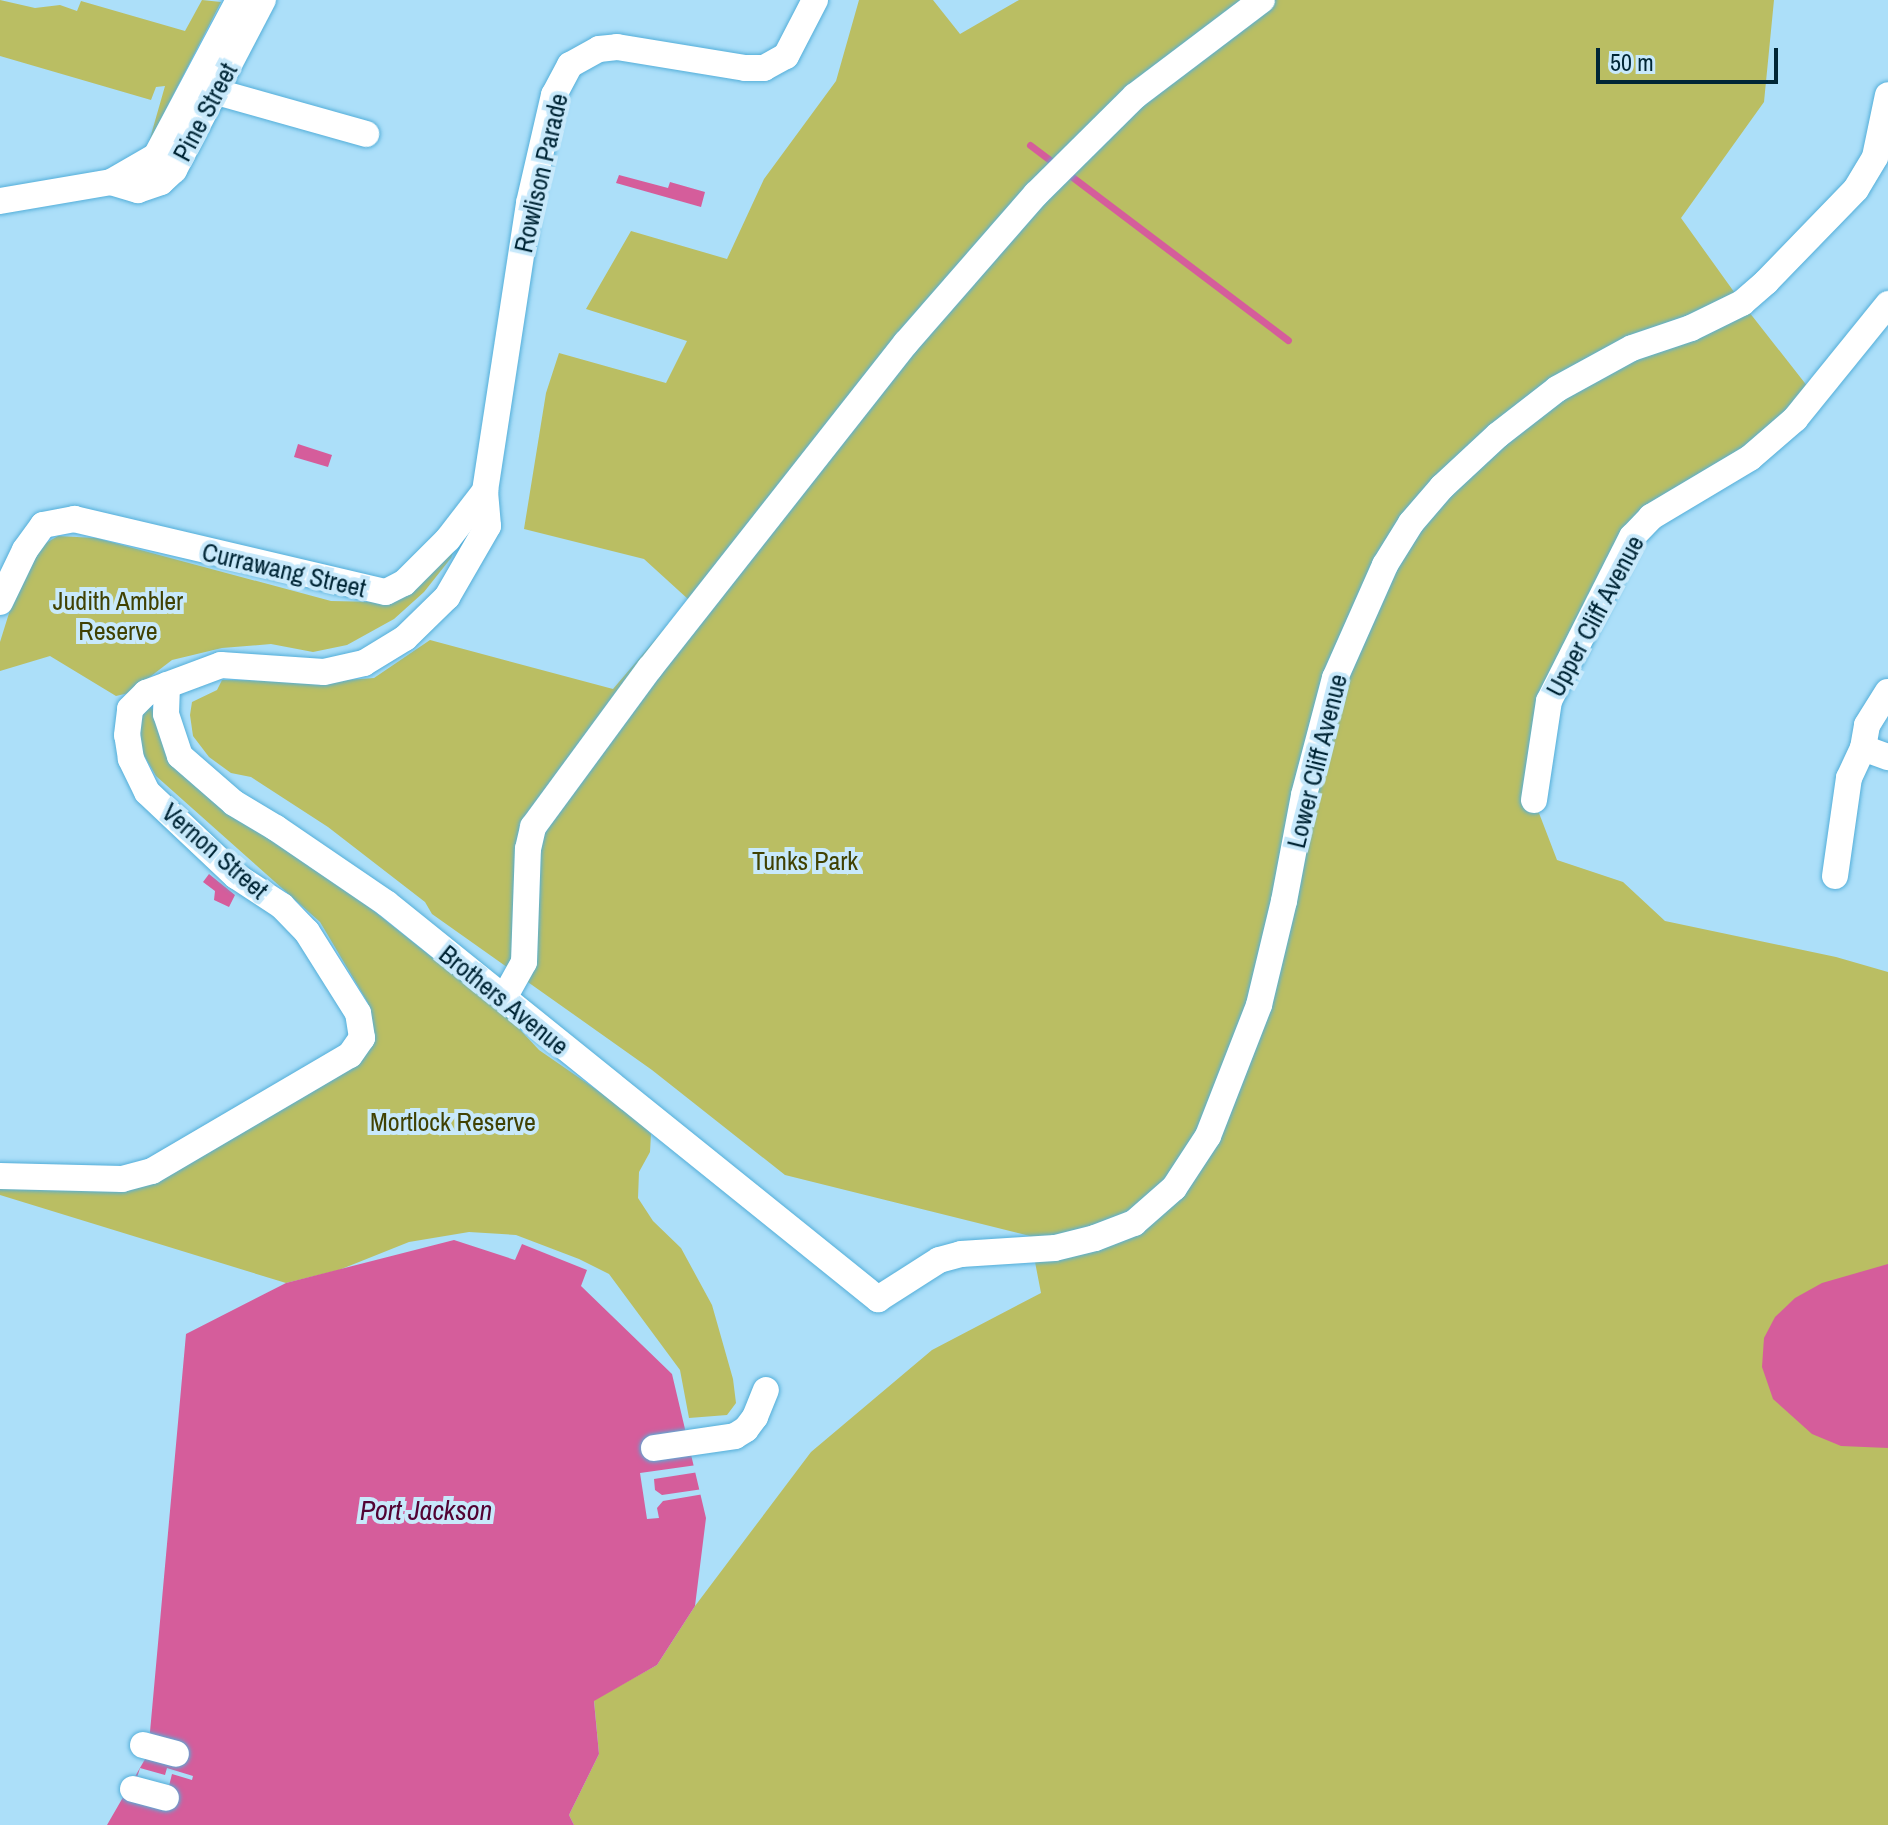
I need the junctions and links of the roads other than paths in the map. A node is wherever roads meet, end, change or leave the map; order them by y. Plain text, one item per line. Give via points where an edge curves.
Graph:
1 (239, 0) edge
2 (263, 0) edge
3 (815, 0) edge
4 (1262, 0) edge
5 (217, 92) junction
6 (1888, 95) edge
7 (366, 134) dead end
8 (111, 182) junction
9 (0, 201) edge
10 (1888, 304) edge
11 (485, 491) junction
12 (0, 602) edge
13 (167, 685) junction
14 (1888, 692) edge
15 (1876, 752) edge
16 (1534, 800) dead end
17 (1835, 876) dead end
18 (504, 998) junction
19 (0, 1176) edge
20 (878, 1299) joint
21 (766, 1390) dead end
22 (654, 1448) dead end
23 (143, 1745) dead end
24 (176, 1754) dead end
25 (133, 1789) dead end
26 (166, 1798) dead end

1 - 8 street, Pine Street via 156,156
2 - 5 street, Pine Street
3 - 11 street, Rowlison Parade via 786,56 764,68 617,47 599,49 570,65 554,95 529,203
4 - 18 street via 1135,96 1036,194 906,343 650,668 533,827 524,962
5 - 7 street
5 - 8 street, Pine Street via 174,170 161,182 138,190
6 - 20 street, Lower Cliff Avenue via 1875,157 1856,189 1766,282 1742,303 1632,348 1557,389 1498,435 1411,523 1385,565 1335,678 1259,1005 1208,1136 1174,1188 1134,1223 1055,1248 939,1260
8 - 9 street
10 - 16 street, Upper Cliff Avenue via 1795,419 1750,458 1651,517 1632,537 1549,701
11 - 12 street, Currawang Street via 448,539 404,583 386,592 74,519 43,525
11 - 13 street, Vernon Street via 488,526 447,597 405,638 364,663 324,672 221,665
13 - 18 street, Brothers Avenue via 166,714 180,756 234,803 386,903
13 - 19 street, Vernon Street via 146,693 130,709 131,759 147,792 236,876 282,906 307,932 358,1013 362,1038 350,1055 152,1171 122,1179
14 - 15 street via 1867,725
15 - 17 street via 1849,778
18 - 20 street, Brothers Avenue
21 - 22 street via 755,1417 735,1436
23 - 24 street
25 - 26 street

